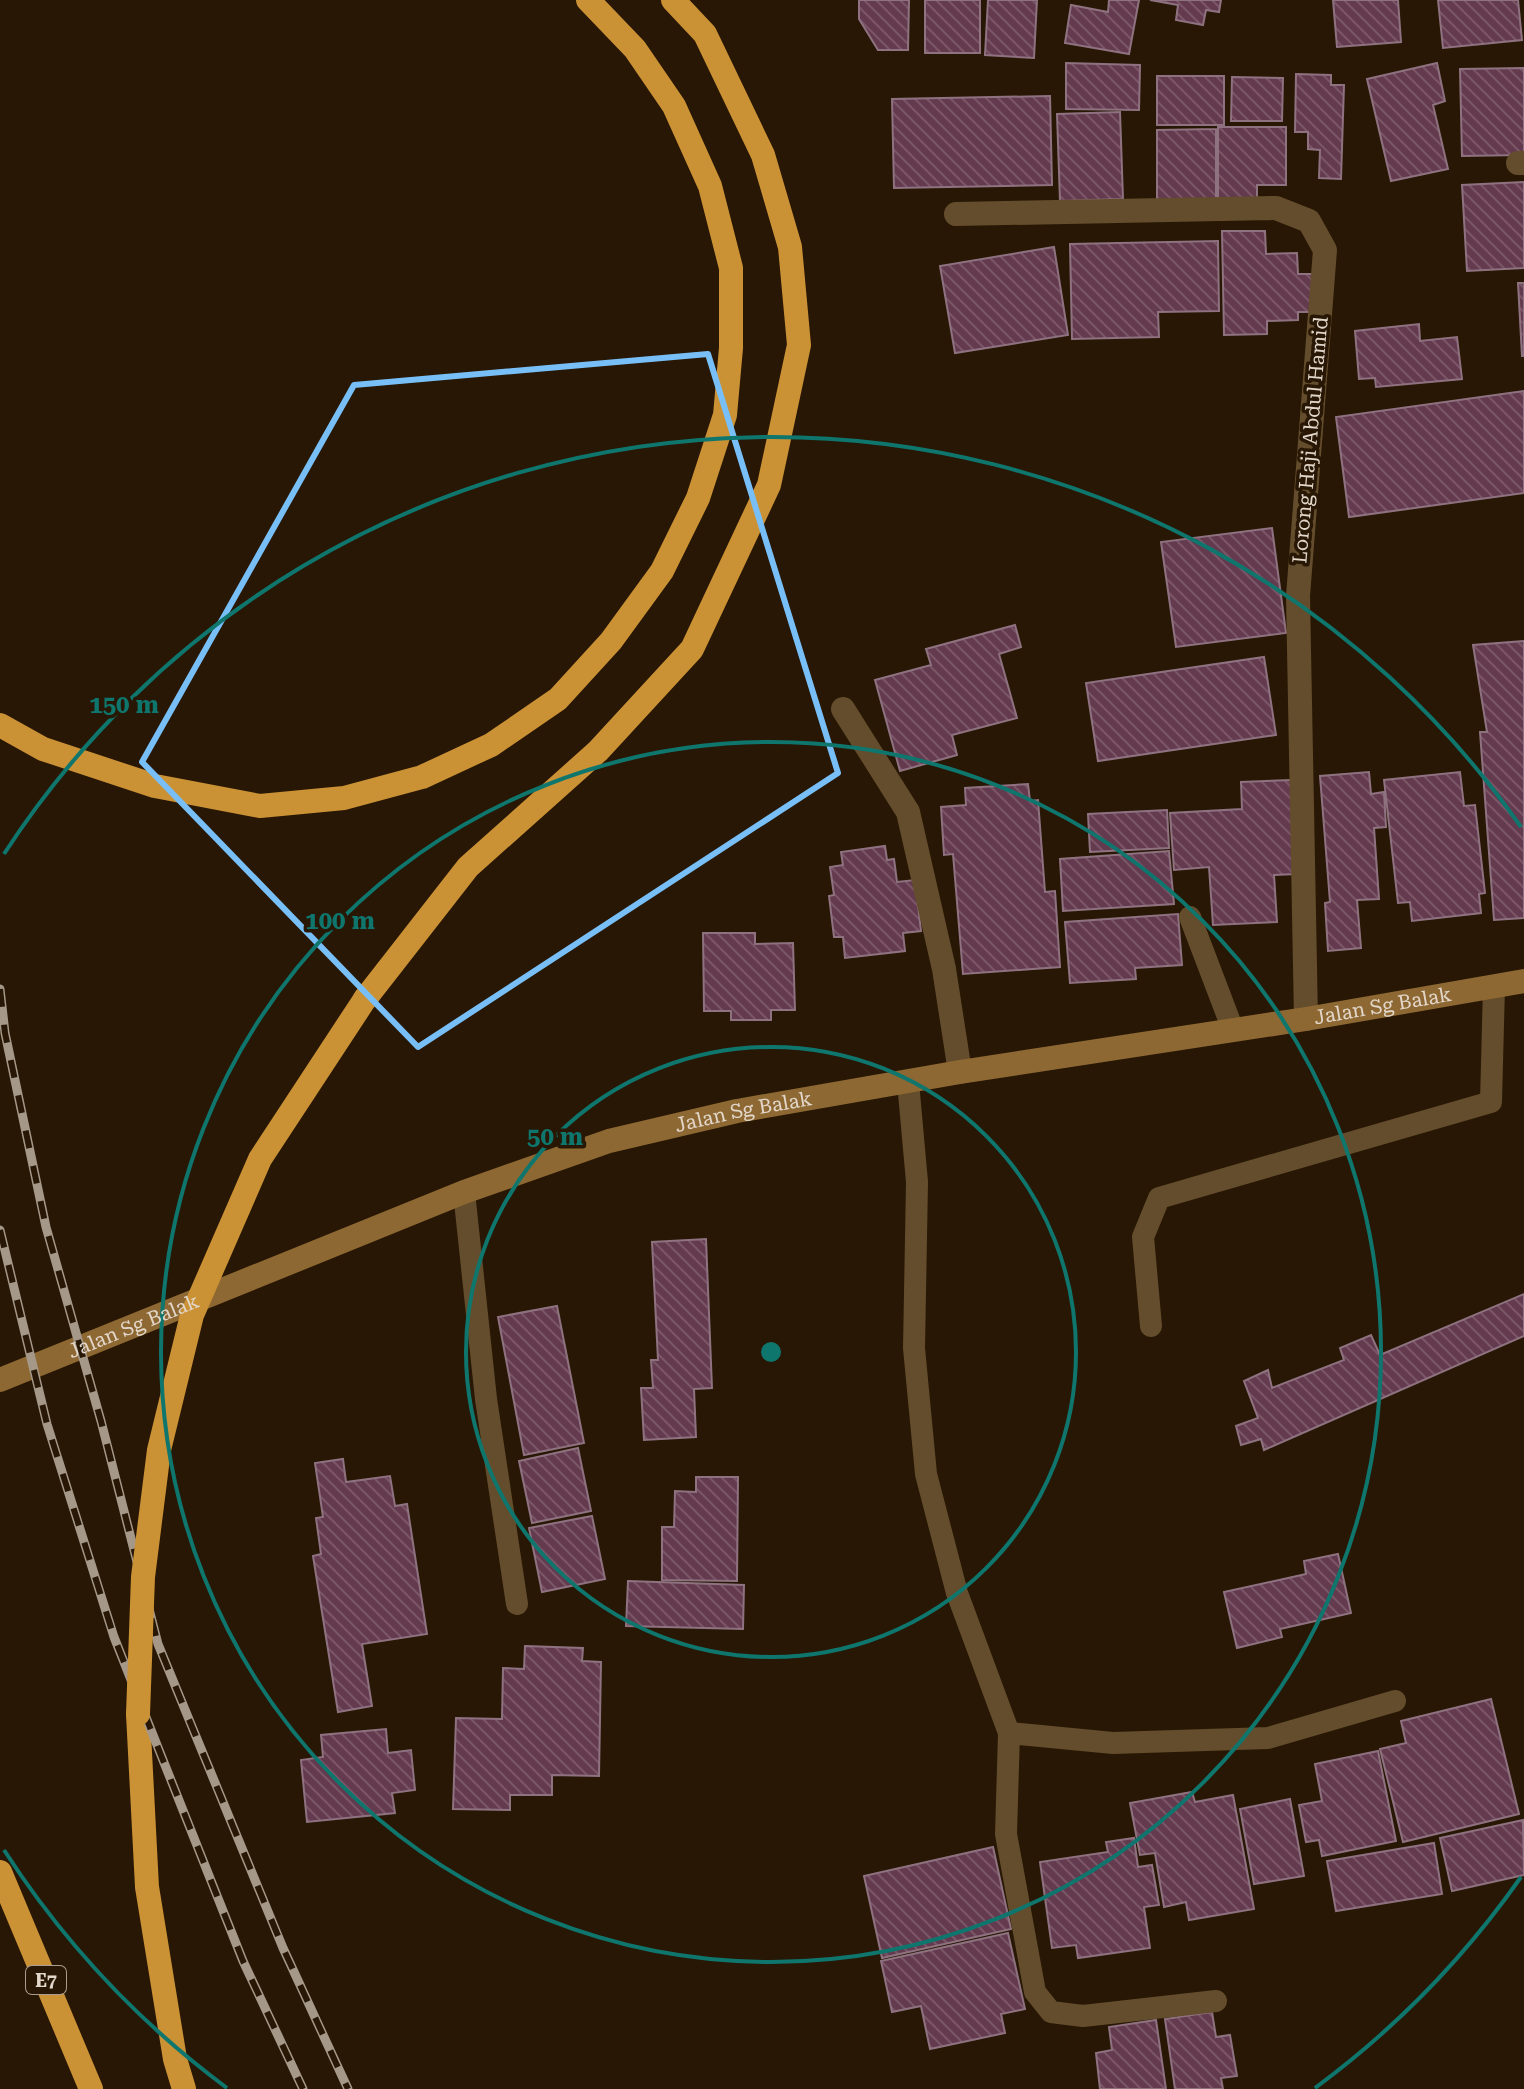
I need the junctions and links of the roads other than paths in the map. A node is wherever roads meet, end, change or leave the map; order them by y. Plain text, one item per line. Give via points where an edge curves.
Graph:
1 (588, 0) edge
2 (673, 0) edge
3 (956, 214) dead end
4 (843, 709) dead end
5 (0, 725) edge
6 (1190, 917) dead end
7 (1524, 981) edge
8 (1494, 986) junction
9 (1306, 1019) junction
10 (1233, 1030) junction
11 (960, 1072) junction
12 (908, 1082) junction
13 (464, 1192) junction
14 (1151, 1326) dead end
15 (0, 1380) edge
16 (517, 1604) dead end
17 (1395, 1701) dead end
18 (1009, 1733) junction
19 (0, 1872) edge
20 (1216, 2001) dead end
21 (91, 2089) edge
22 (184, 2089) edge

1 - 5 highway via 635,49 674,106 710,186 731,268 725,415 698,498 662,571 611,641 558,699 491,745 422,777 344,798 260,806 155,786 43,749
2 - 22 highway, bridge via 705,34 763,155 790,247 799,345 769,485 692,649 598,751 468,867 365,999 260,1159 192,1315 159,1450 143,1577 138,1714 147,1887
3 - 9 street, Lorong Haji Abdul Hamid via 1276,208 1309,221 1325,250 1298,596
4 - 11 street via 908,812 944,969
6 - 10 lane
7 - 8 street, Jalan Sg Balak
8 - 9 street, Jalan Sg Balak
8 - 14 lane via 1491,1102 1159,1198 1143,1237
9 - 10 street, Jalan Sg Balak
10 - 11 street, Jalan Sg Balak
11 - 12 street, Jalan Sg Balak
12 - 13 street, Jalan Sg Balak via 737,1111 609,1141
12 - 18 lane via 917,1182 914,1348 926,1474 957,1593
13 - 15 street, Jalan Sg Balak
13 - 16 lane via 486,1399
17 - 18 lane via 1268,1738 1113,1743
18 - 20 lane via 1006,1834 1035,1992 1051,2012 1083,2016
19 - 21 highway, E7

